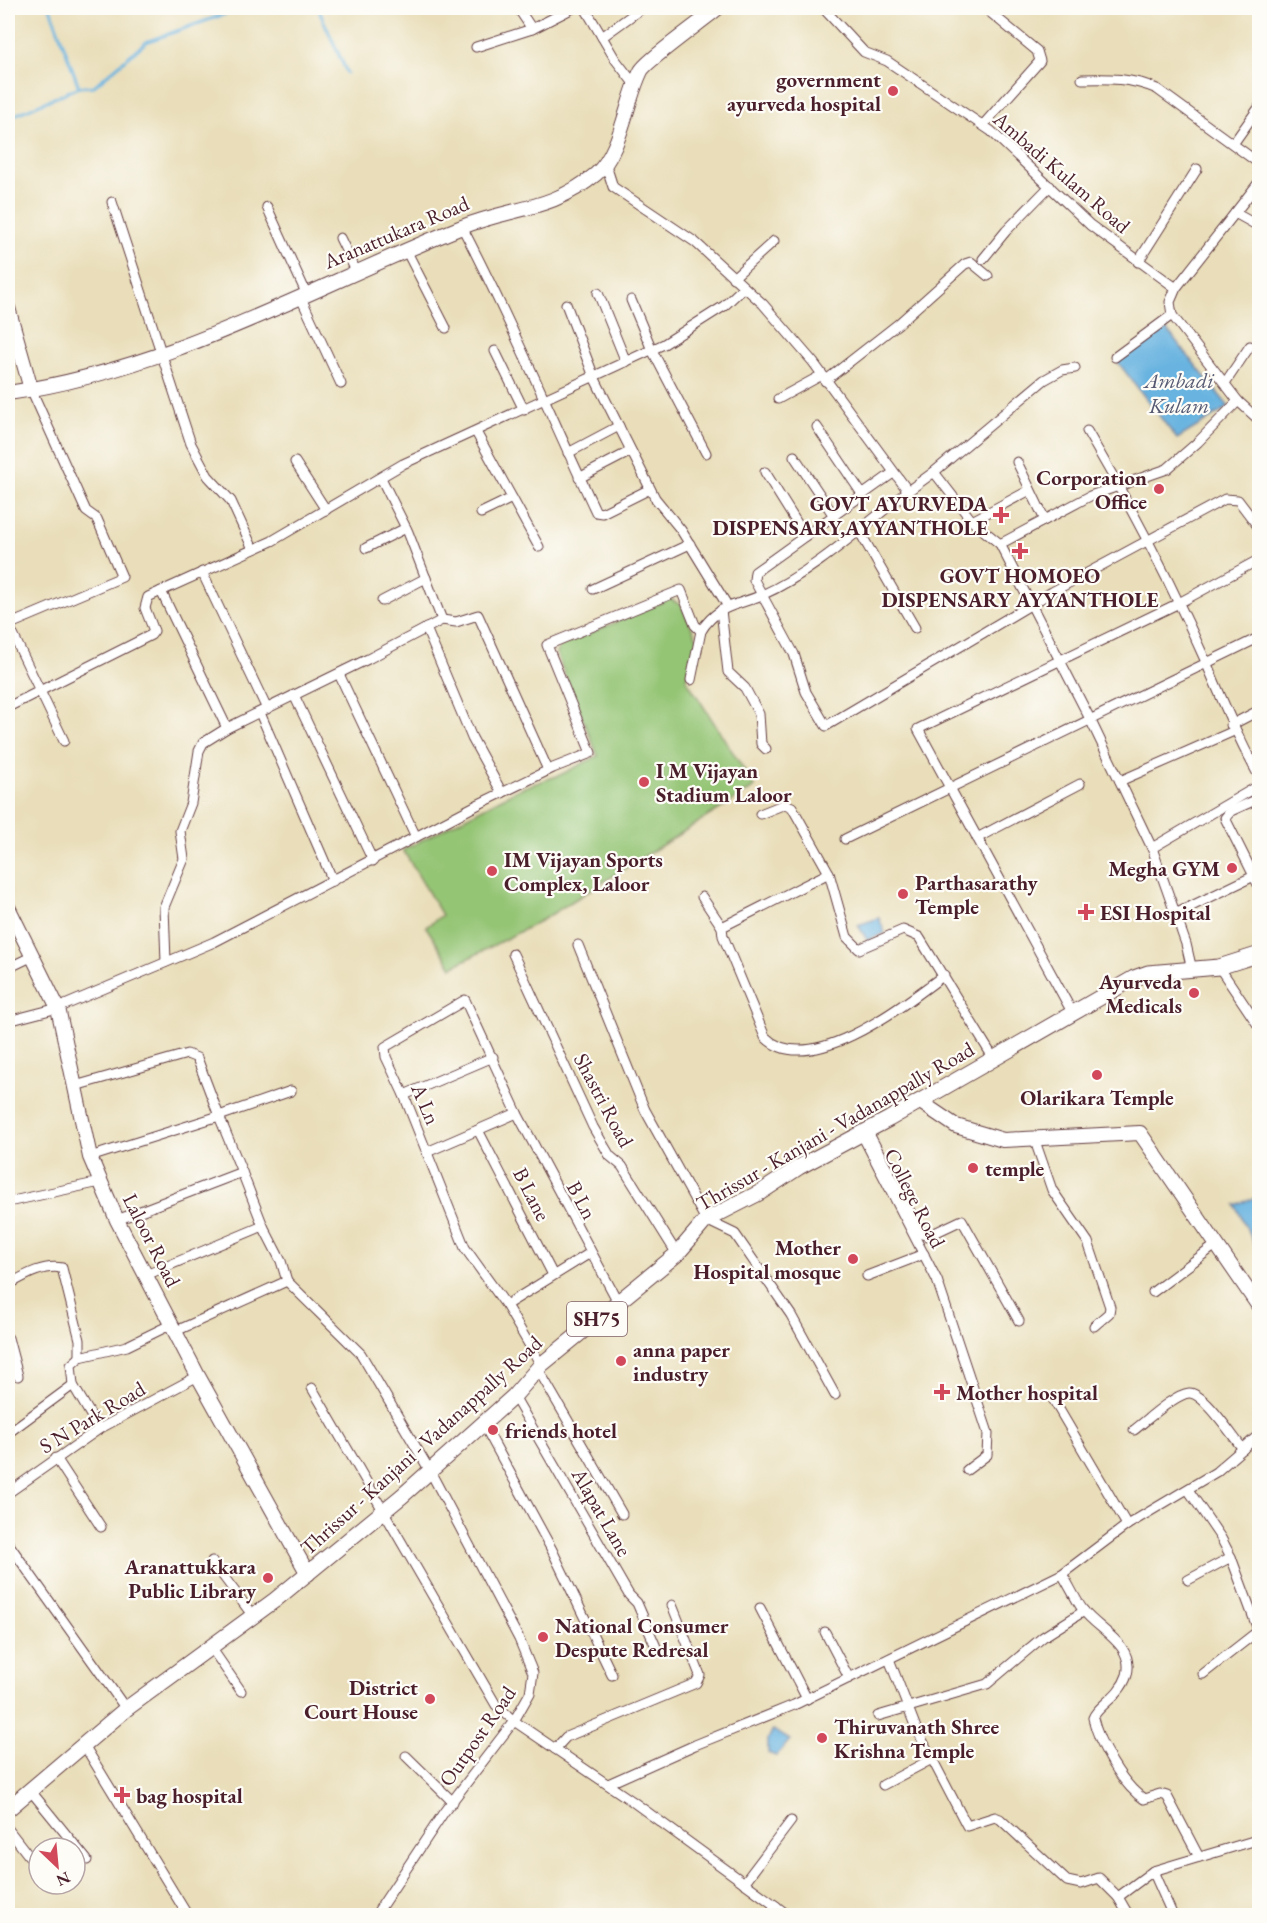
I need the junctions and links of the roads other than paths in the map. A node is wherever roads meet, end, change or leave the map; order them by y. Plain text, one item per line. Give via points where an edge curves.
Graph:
1 (518, 8) edge
2 (573, 8) edge
3 (585, 8) edge
4 (642, 8) edge
5 (718, 8) edge
6 (823, 8) edge
7 (985, 8) edge
8 (532, 29) junction
9 (602, 37) junction
10 (477, 47) dead end
11 (1082, 79) dead end
12 (635, 85) junction
13 (1260, 106) edge
14 (983, 125) junction
15 (1233, 144) junction
16 (1260, 164) edge
17 (606, 165) junction
18 (1197, 169) dead end
19 (1260, 181) edge
20 (1050, 186) junction
21 (112, 202) dead end
22 (267, 207) dead end
23 (1234, 213) junction
24 (462, 227) junction
25 (1260, 227) edge
26 (339, 238) dead end
27 (774, 241) dead end
28 (406, 250) junction
29 (984, 259) dead end
30 (1138, 262) junction
31 (356, 271) junction
32 (988, 276) dead end
33 (733, 278) junction
34 (743, 288) junction
35 (1176, 288) junction
36 (598, 293) dead end
37 (304, 296) junction
38 (631, 300) dead end
39 (566, 304) dead end
40 (8, 308) edge
41 (1172, 315) junction
42 (446, 328) dead end
43 (1250, 346) dead end
44 (652, 350) junction
45 (495, 351) dead end
46 (162, 355) junction
47 (1115, 357) dead end
48 (626, 362) junction
49 (1075, 368) dead end
50 (594, 377) junction
51 (824, 378) junction
52 (1225, 383) junction
53 (341, 384) dead end
54 (31, 389) junction
55 (8, 393) edge
56 (778, 399) dead end
57 (543, 401) junction
58 (1238, 401) junction
59 (524, 410) junction
60 (1260, 421) edge
61 (619, 426) junction
62 (818, 427) dead end
63 (1087, 431) dead end
64 (476, 432) junction
65 (631, 451) junction
66 (568, 453) junction
67 (706, 453) dead end
68 (794, 456) dead end
69 (295, 462) dead end
70 (1017, 462) dead end
71 (765, 472) dead end
72 (933, 472) junction
73 (893, 473) junction
74 (381, 477) junction
75 (579, 478) junction
76 (1119, 486) junction
77 (650, 489) junction
78 (1030, 490) junction
79 (908, 491) junction
80 (862, 494) junction
81 (512, 498) junction
82 (326, 510) junction
83 (481, 513) dead end
84 (834, 516) junction
85 (1045, 520) junction
86 (972, 521) junction
87 (406, 528) junction
88 (1260, 529) edge
89 (858, 530) junction
90 (805, 536) junction
91 (1147, 540) junction
92 (690, 544) junction
93 (1000, 544) junction
94 (539, 547) dead end
95 (366, 548) dead end
96 (254, 549) junction
97 (1260, 559) edge
98 (202, 572) junction
99 (426, 578) junction
100 (593, 589) dead end
101 (161, 591) junction
102 (762, 595) junction
103 (382, 601) dead end
104 (1178, 604) junction
105 (1029, 605) junction
106 (724, 608) junction
107 (442, 620) junction
108 (8, 625) edge
109 (426, 628) junction
110 (915, 628) dead end
111 (701, 631) junction
112 (1260, 637) edge
113 (1058, 660) junction
114 (1206, 663) junction
115 (339, 674) junction
116 (691, 680) dead end
117 (41, 692) junction
118 (294, 695) junction
119 (8, 707) edge
120 (1260, 710) edge
121 (263, 711) junction
122 (1090, 719) junction
123 (227, 728) junction
124 (1233, 728) junction
125 (64, 741) dead end
126 (766, 749) dead end
127 (548, 770) junction
128 (1260, 778) edge
129 (1120, 781) junction
130 (1080, 784) dead end
131 (1260, 785) edge
132 (950, 788) junction
133 (502, 793) junction
134 (1260, 798) edge
135 (760, 814) dead end
136 (416, 837) junction
137 (977, 838) junction
138 (845, 839) dead end
139 (1152, 848) junction
140 (373, 861) junction
141 (829, 873) junction
142 (1254, 876) junction
143 (333, 881) junction
144 (1260, 889) edge
145 (702, 897) dead end
146 (1175, 914) junction
147 (10, 916) edge
148 (722, 927) junction
149 (578, 945) dead end
150 (513, 954) dead end
151 (1260, 954) edge
152 (33, 956) junction
153 (166, 962) junction
154 (1219, 967) junction
155 (8, 968) edge
156 (1192, 970) junction
157 (944, 975) junction
158 (58, 1008) junction
159 (1072, 1012) junction
160 (8, 1021) edge
161 (1260, 1028) edge
162 (493, 1057) junction
163 (994, 1059) junction
164 (75, 1086) junction
165 (291, 1091) dead end
166 (404, 1095) junction
167 (919, 1101) junction
168 (517, 1113) junction
169 (219, 1116) junction
170 (478, 1130) junction
171 (864, 1132) junction
172 (1034, 1138) junction
173 (427, 1152) junction
174 (90, 1157) junction
175 (242, 1172) junction
176 (100, 1182) junction
177 (8, 1202) edge
178 (117, 1220) junction
179 (705, 1220) junction
180 (263, 1226) junction
181 (1217, 1244) junction
182 (590, 1253) junction
183 (677, 1254) junction
184 (924, 1254) junction
185 (146, 1275) junction
186 (553, 1275) junction
187 (867, 1276) dead end
188 (287, 1281) junction
189 (8, 1285) edge
190 (1153, 1292) dead end
191 (618, 1302) junction
192 (506, 1305) junction
193 (1260, 1308) edge
194 (1019, 1321) dead end
195 (1094, 1326) dead end
196 (174, 1328) junction
197 (8, 1338) edge
198 (80, 1357) junction
199 (539, 1367) junction
200 (18, 1376) dead end
201 (198, 1376) junction
202 (73, 1385) junction
203 (312, 1388) dead end
204 (835, 1395) dead end
205 (514, 1396) junction
206 (1053, 1400) dead end
207 (483, 1423) junction
208 (99, 1429) junction
209 (1134, 1430) dead end
210 (8, 1432) edge
211 (1260, 1434) edge
212 (1243, 1449) junction
213 (56, 1458) junction
214 (967, 1470) dead end
215 (429, 1471) junction
216 (1188, 1491) junction
217 (8, 1493) edge
218 (384, 1510) junction
219 (622, 1514) dead end
220 (1127, 1525) junction
221 (101, 1527) dead end
222 (8, 1543) edge
223 (1230, 1557) junction
224 (212, 1561) dead end
225 (308, 1574) junction
226 (1062, 1574) junction
227 (1188, 1580) dead end
228 (672, 1605) dead end
229 (760, 1608) dead end
230 (1084, 1611) junction
231 (253, 1616) junction
232 (825, 1632) dead end
233 (1259, 1633) edge
234 (210, 1646) junction
235 (656, 1647) dead end
236 (889, 1659) junction
237 (1203, 1674) dead end
238 (612, 1675) dead end
239 (849, 1678) junction
240 (241, 1691) dead end
241 (807, 1699) junction
242 (908, 1707) junction
243 (126, 1709) junction
244 (879, 1716) dead end
245 (514, 1721) junction
246 (84, 1745) junction
247 (555, 1749) junction
248 (406, 1756) dead end
249 (932, 1759) junction
250 (608, 1784) junction
251 (883, 1785) dead end
252 (30, 1790) junction
253 (453, 1802) junction
254 (8, 1809) edge
255 (791, 1821) dead end
256 (8, 1829) edge
257 (67, 1836) edge
258 (1260, 1839) edge
259 (27, 1854) edge
260 (1199, 1857) junction
261 (1153, 1871) junction
262 (744, 1883) junction
263 (1118, 1897) junction
264 (776, 1906) junction
265 (188, 1916) edge
266 (375, 1916) edge
267 (769, 1916) edge
268 (789, 1916) edge
269 (1129, 1916) edge
270 (1173, 1916) edge

1 - 8 street
2 - 8 street
3 - 9 street
4 - 9 street
5 - 12 street via 642,69
6 - 14 street, Ambadi Kulam Road via 864,52 887,61
7 - 14 street via 1036,51 1040,61
8 - 10 street
9 - 12 street
11 - 15 street via 1140,82 1166,94
12 - 17 street
13 - 15 street
14 - 20 street, Ambadi Kulam Road
15 - 16 street
17 - 24 street, Aranattukara Road via 564,196
17 - 33 street via 613,187 695,242
18 - 30 street
19 - 23 street
20 - 29 street
20 - 30 street, Ambadi Kulam Road via 1090,225
21 - 46 street
22 - 37 street
23 - 25 street
23 - 35 street
24 - 28 street, Aranattukara Road
24 - 57 street via 500,298
26 - 31 street
27 - 33 street
28 - 31 street, Aranattukara Road
28 - 42 street
30 - 35 street, Ambadi Kulam Road
31 - 37 street, Aranattukara Road
32 - 51 street via 971,262 965,264 898,324
33 - 34 street
34 - 44 street via 724,306
34 - 51 street via 763,304
35 - 41 street via 1170,303
36 - 48 street
37 - 46 street, Aranattukara Road via 265,316
37 - 53 street
38 - 44 street
39 - 50 street
40 - 54 street
41 - 47 street
41 - 52 street
43 - 52 street
44 - 48 street
44 - 67 street
45 - 59 street
46 - 54 street, Aranattukara Road via 62,385
46 - 96 street via 191,444 208,477 231,501
48 - 50 street
49 - 72 street via 1044,380
50 - 57 street
50 - 61 street
51 - 56 street
51 - 73 street
52 - 58 street
54 - 55 street, Aranattukara Road
54 - 108 street via 86,511 97,519 122,577
57 - 59 street
57 - 66 street
58 - 60 street
58 - 76 street via 1167,469
59 - 64 street
61 - 65 street
61 - 66 street
62 - 80 street
63 - 76 street
64 - 74 street
64 - 81 street
65 - 75 street
65 - 77 street
66 - 75 street
68 - 84 street
69 - 82 street
70 - 78 street
71 - 90 street
72 - 79 street
72 - 86 street
73 - 79 street
73 - 80 street
74 - 82 street
74 - 87 street
75 - 77 street via 596,512 602,513
76 - 85 street via 1090,496
76 - 91 street
77 - 92 street
78 - 85 street
78 - 86 street
79 - 89 street
80 - 84 street
81 - 83 street
81 - 94 street
82 - 96 street
84 - 90 street
85 - 93 street
86 - 93 street
87 - 95 street
87 - 99 street
88 - 91 street via 1238,500 1230,498
89 - 102 street
89 - 110 street
90 - 102 street via 755,572 753,580
91 - 104 street
91 - 105 street
92 - 100 street
92 - 106 street
93 - 105 street
96 - 98 street
97 - 104 street
98 - 101 street
98 - 121 street
99 - 103 street
99 - 107 street
101 - 117 street via 145,602 154,632 151,635
101 - 123 street
102 - 105 street via 794,654 806,692 826,726
102 - 106 street
104 - 113 street
104 - 114 street
105 - 113 street
106 - 111 street
106 - 126 street via 728,672 745,688 759,714 761,744
107 - 109 street
107 - 127 street via 456,622 478,615 482,618
108 - 117 street
109 - 115 street
109 - 133 street via 472,738
111 - 116 street
111 - 127 street via 681,590 547,645 591,753
112 - 114 street
113 - 122 street
113 - 132 street via 918,729
114 - 122 street
114 - 124 street
115 - 118 street
115 - 136 street
117 - 119 street
117 - 125 street
118 - 121 street
118 - 140 street
120 - 124 street
121 - 123 street
121 - 143 street
122 - 129 street
122 - 132 street
123 - 153 street via 203,743 199,751 191,803 180,831 184,859 164,907
124 - 128 street
124 - 129 street
127 - 133 street
129 - 139 street
130 - 137 street
131 - 139 street
132 - 137 street
132 - 138 street
133 - 136 street
134 - 142 street via 1231,811 1225,818
135 - 141 street via 785,804 792,807
136 - 140 street
137 - 159 street
139 - 146 street
140 - 143 street
141 - 148 street
141 - 157 street via 847,937 859,949 903,930 919,937
142 - 144 street
142 - 146 street
143 - 153 street
145 - 148 street
146 - 156 street
147 - 152 street, Laloor Road
148 - 157 street via 765,1037 772,1044 795,1050 827,1044 883,1021
149 - 179 street via 645,1110
150 - 183 street, Shastri Road via 593,1126
151 - 154 main road, Thrissur - Kanjani - Vadanappally Road / SH75
152 - 155 street
152 - 158 street, Laloor Road
153 - 158 street
154 - 156 main road, Thrissur - Kanjani - Vadanappally Road / SH75
154 - 161 street
156 - 159 main road, Thrissur - Kanjani - Vadanappally Road / SH75 via 1148,973
157 - 163 street
158 - 160 street
158 - 164 street, Laloor Road
159 - 163 main road, Thrissur - Kanjani - Vadanappally Road / SH75
162 - 166 street
162 - 166 street, A Ln via 470,1007 461,1000 385,1047
162 - 168 street, A Ln
163 - 167 main road, Thrissur - Kanjani - Vadanappally Road / SH75
164 - 169 street via 187,1054 196,1058
164 - 174 street, Laloor Road
165 - 169 street
166 - 173 street, A Ln
167 - 171 main road, Thrissur - Kanjani - Vadanappally Road / SH75
167 - 172 street via 968,1130 1003,1140
168 - 170 street
168 - 182 street, B Ln
169 - 174 street
169 - 175 street
170 - 173 street
170 - 186 street, B Lane
171 - 179 main road, Thrissur - Kanjani - Vadanappally Road / SH75
171 - 184 street, College Road
171 - 194 street via 922,1234 928,1236 962,1220
172 - 181 street via 1140,1133
172 - 195 street via 1052,1190 1088,1242 1110,1307 1109,1313
173 - 192 street, A Ln via 465,1248
174 - 176 street, Laloor Road
175 - 178 street
175 - 180 street
176 - 177 street
176 - 178 street, Laloor Road
178 - 185 street, Laloor Road
179 - 183 main road, Thrissur - Kanjani - Vadanappally Road / SH75
179 - 204 street via 735,1234 791,1315
180 - 185 street
180 - 188 street
181 - 190 street
181 - 193 street
182 - 186 street
182 - 191 street, B Ln
183 - 191 main road, Thrissur - Kanjani - Vadanappally Road / SH75
184 - 187 street
184 - 214 street, College Road via 937,1280 987,1434 987,1455
185 - 196 street, Laloor Road
186 - 192 street
188 - 196 street
188 - 215 street, Outpost Road via 361,1354
189 - 198 street via 30,1273 62,1268 80,1340
191 - 199 main road, Thrissur - Kanjani - Vadanappally Road / SH75
192 - 199 street, A Ln
196 - 198 street via 128,1346
196 - 201 street, Laloor Road
197 - 200 street
198 - 202 street via 71,1365
199 - 205 main road, Thrissur - Kanjani - Vadanappally Road / SH75
199 - 219 street, A Ln
201 - 208 street, S N Park Road
201 - 225 street, Laloor Road
202 - 208 street
202 - 210 street
203 - 218 street
205 - 207 main road, Thrissur - Kanjani - Vadanappally Road / SH75
205 - 235 street, Alapat Lane via 629,1595 638,1603
206 - 220 street
207 - 215 main road, Thrissur - Kanjani - Vadanappally Road / SH75
207 - 238 street via 552,1550
208 - 213 street, S N Park Road
209 - 212 street via 1189,1393 1201,1397
211 - 212 street
212 - 216 street
213 - 217 street, S N Park Road
213 - 221 street
215 - 218 main road, Thrissur - Kanjani - Vadanappally Road / SH75
215 - 245 street, Outpost Road via 519,1639 533,1673 530,1693
216 - 220 street
216 - 223 street
218 - 225 main road, Thrissur - Kanjani - Vadanappally Road / SH75
218 - 245 street via 496,1705
220 - 226 street
222 - 243 street
223 - 227 street
223 - 233 street
224 - 231 street
225 - 231 main road, Thrissur - Kanjani - Vadanappally Road / SH75
226 - 230 street
226 - 236 street
228 - 247 street via 699,1680 566,1737
229 - 241 street
230 - 242 street via 1043,1637 987,1684
230 - 260 street via 1115,1638 1128,1663 1119,1691 1094,1713 1096,1728 1120,1774 1140,1796 1167,1796
231 - 234 main road, Thrissur - Kanjani - Vadanappally Road / SH75
232 - 239 street
233 - 237 street
234 - 240 street
234 - 243 main road, Thrissur - Kanjani - Vadanappally Road / SH75
236 - 239 street
236 - 242 street
239 - 241 street
241 - 250 street
242 - 244 street
242 - 249 street
243 - 246 main road, Thrissur - Kanjani - Vadanappally Road / SH75
245 - 247 street
245 - 253 street, Outpost Road
246 - 252 main road, Thrissur - Kanjani - Vadanappally Road / SH75
246 - 265 street
247 - 250 street
248 - 253 street
249 - 251 street
249 - 263 street via 967,1826 1000,1819 1067,1881 1081,1884 1099,1878
250 - 262 street
252 - 254 main road, Thrissur - Kanjani - Vadanappally Road / SH75
252 - 257 street
253 - 266 street, Outpost Road
255 - 262 street
256 - 259 street
258 - 260 street
260 - 261 street
261 - 263 street
261 - 270 street
262 - 264 street
263 - 269 street
264 - 267 street
264 - 268 street

